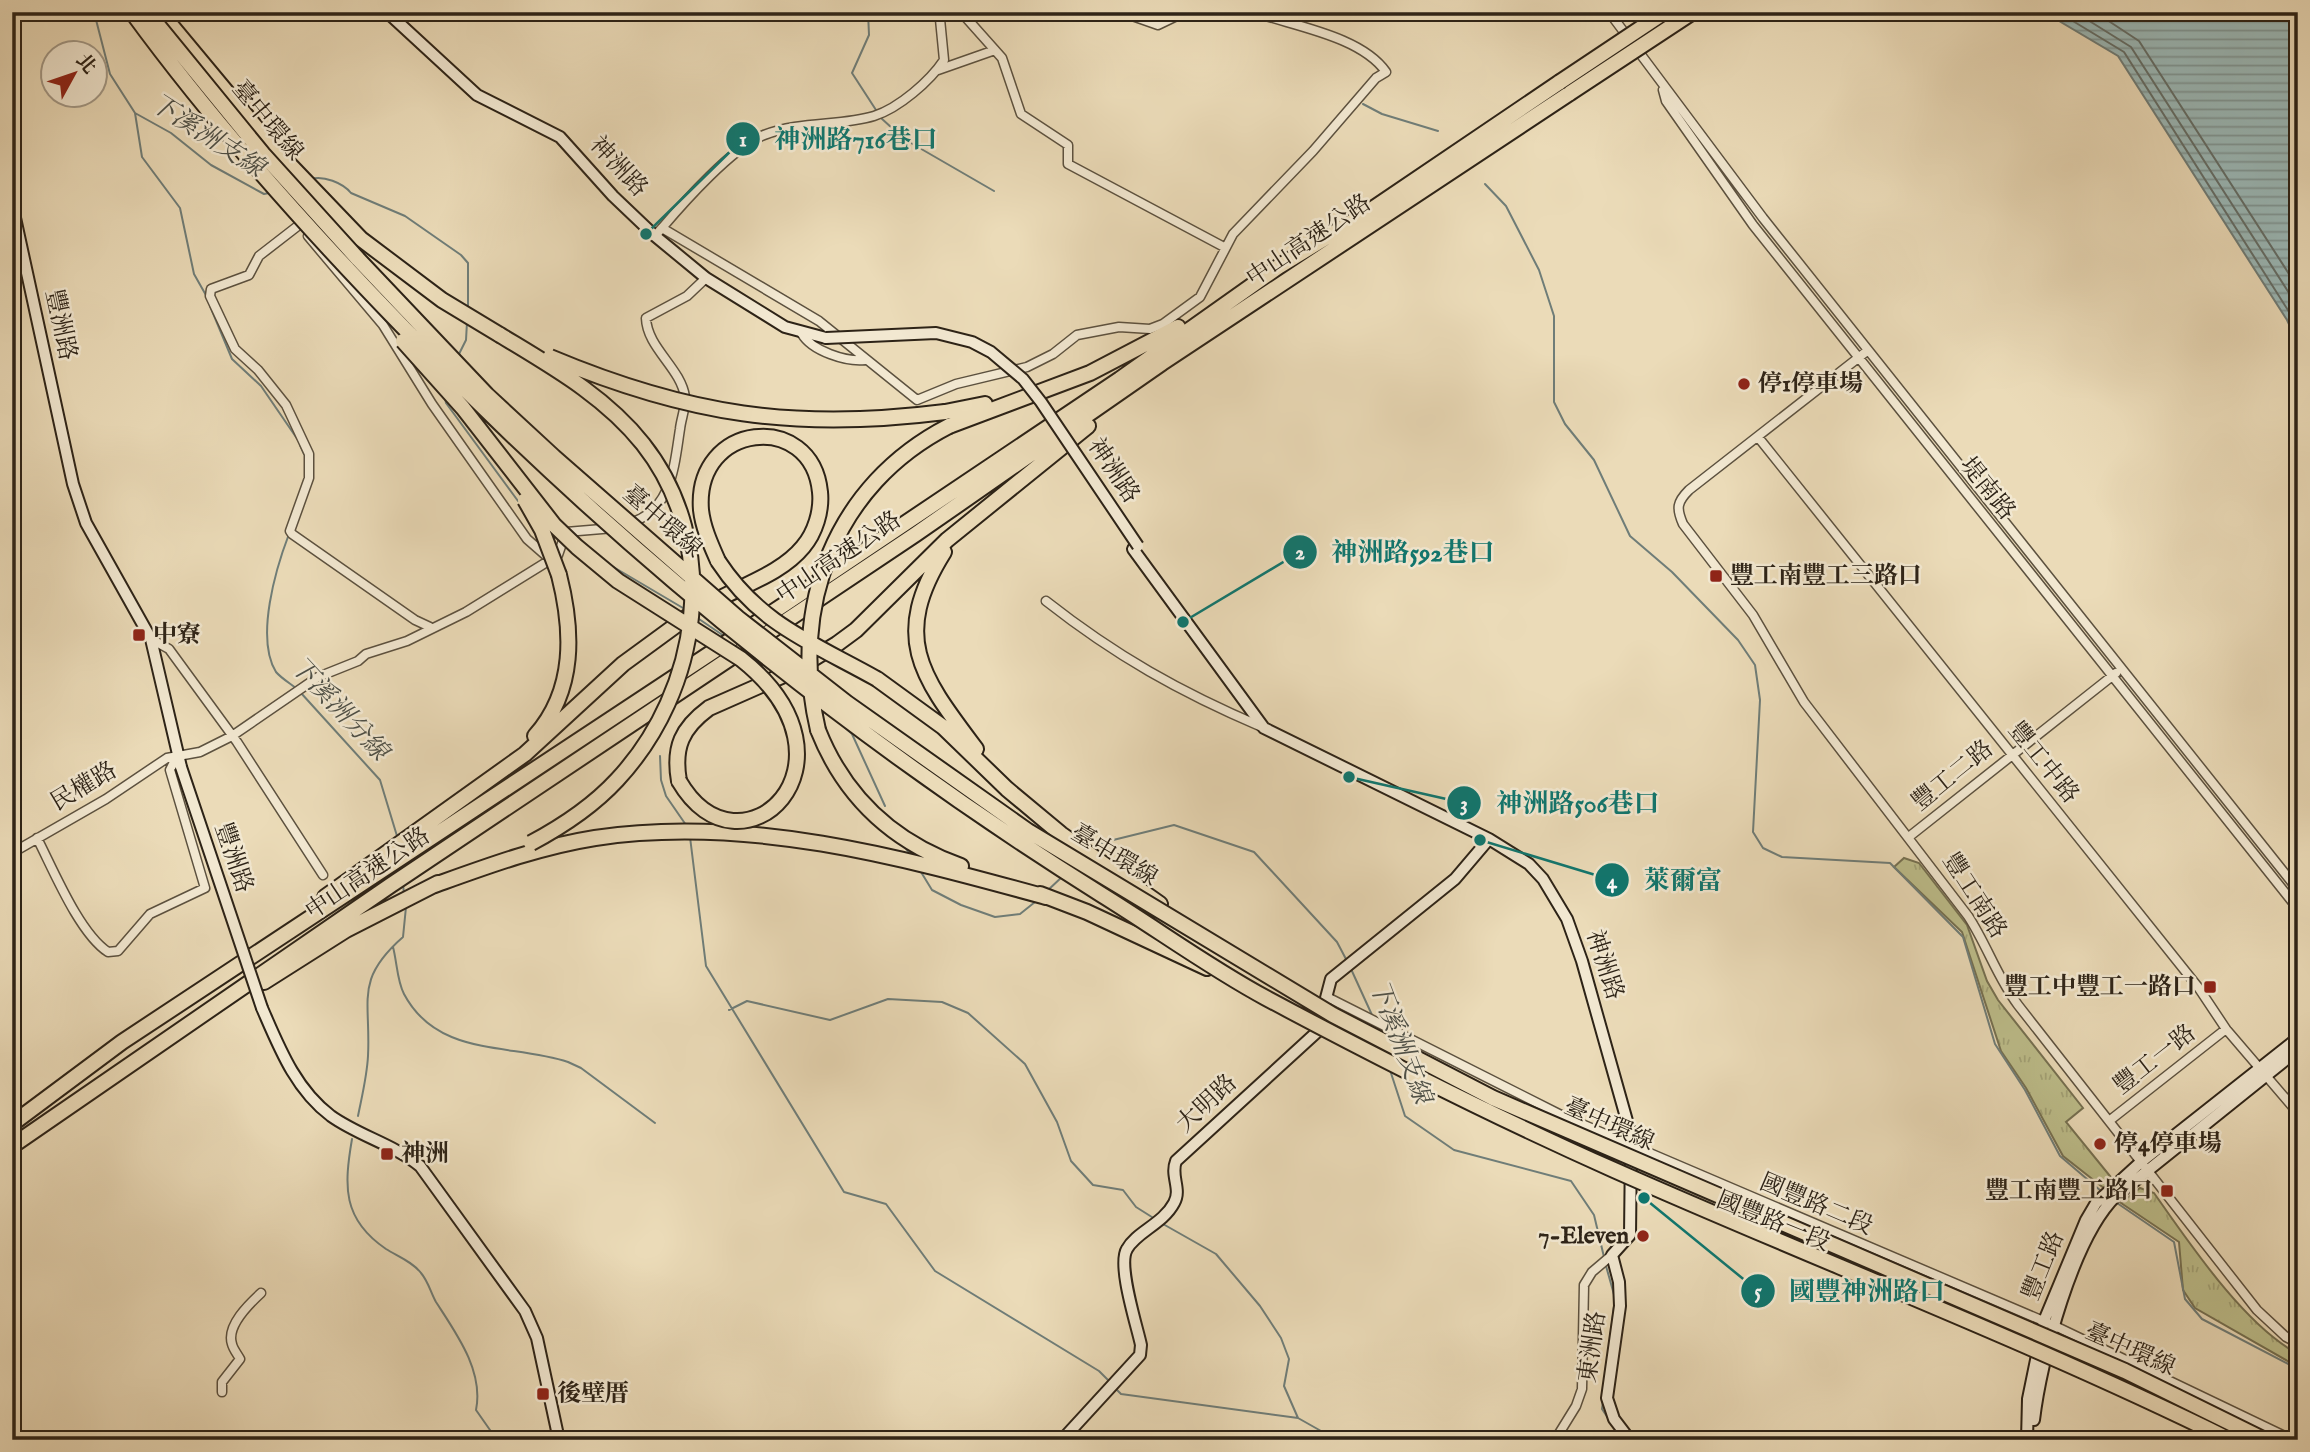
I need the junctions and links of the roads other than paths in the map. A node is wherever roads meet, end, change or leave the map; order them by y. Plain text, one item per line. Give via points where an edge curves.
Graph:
1 (124, 12) edge
2 (132, 12) edge
3 (147, 12) edge
4 (160, 12) edge
5 (387, 12) edge
6 (943, 12) edge
7 (961, 12) edge
8 (1121, 12) edge
9 (1185, 12) edge
10 (1205, 12) edge
11 (1609, 12) edge
12 (1665, 12) edge
13 (1693, 12) edge
14 (1256, 13) edge
15 (995, 50) junction
16 (938, 69) junction
17 (1661, 84) junction
18 (12, 204) edge
19 (299, 225) junction
20 (659, 232) junction
21 (1224, 247) junction
22 (1278, 267) junction
23 (706, 278) junction
24 (802, 334) junction
25 (500, 335) junction
26 (1867, 351) junction
27 (1858, 358) junction
28 (865, 360) junction
29 (1162, 363) junction
30 (947, 419) junction
31 (1758, 437) junction
32 (487, 440) junction
33 (970, 523) junction
34 (551, 560) junction
35 (1046, 601) dead end
36 (430, 627) junction
37 (151, 639) junction
38 (2121, 669) junction
39 (2112, 676) junction
40 (1265, 728) junction
41 (232, 736) junction
42 (2011, 754) junction
43 (179, 762) junction
44 (498, 775) junction
45 (1060, 834) junction
46 (1910, 836) junction
47 (37, 838) junction
48 (1489, 839) junction
49 (411, 845) junction
50 (536, 846) junction
51 (12, 853) edge
52 (323, 876) dead end
53 (2298, 890) edge
54 (1046, 897) junction
55 (2298, 909) edge
56 (1263, 974) junction
57 (1261, 996) junction
58 (1327, 997) junction
59 (2226, 1029) junction
60 (1317, 1032) junction
61 (2298, 1038) edge
62 (157, 1044) junction
63 (2298, 1050) edge
64 (2263, 1071) junction
65 (2298, 1113) edge
66 (2109, 1121) junction
67 (12, 1124) edge
68 (12, 1146) edge
69 (1632, 1146) junction
70 (2144, 1166) junction
71 (1630, 1183) junction
72 (1612, 1255) junction
73 (261, 1293) dead end
74 (2049, 1324) junction
75 (2298, 1343) edge
76 (2041, 1356) junction
77 (222, 1392) dead end
78 (559, 1440) edge
79 (1062, 1440) edge
80 (1555, 1440) edge
81 (1630, 1440) edge
82 (2027, 1440) edge
83 (2034, 1440) edge
84 (2218, 1440) edge
85 (2230, 1440) edge
86 (2265, 1440) edge
87 (2293, 1440) edge

1 - 19 street
1 - 32 highway, bridge via 298,228 434,374
2 - 57 highway, 臺中環線, bridge via 253,163 343,265 480,406 614,531 835,714 1020,844
3 - 56 highway, 臺中環線, bridge via 263,154 488,395 738,618 847,703 1028,831
4 - 25 highway via 269,143 361,240 442,300
5 - 20 street, 神洲路 via 477,95 560,137
6 - 16 street via 944,60
7 - 15 street
8 - 9 street via 1158,25
10 - 14 street
11 - 17 street, 堤南路
12 - 22 highway, 中山高速公路, bridge via 1368,212
13 - 29 highway, 中山高速公路, bridge
14 - 21 street via 1289,21 1369,54 1386,72
15 - 16 street
15 - 21 street via 1021,114 1068,145 1068,164
16 - 20 street via 874,116 792,127 743,146
17 - 26 street, 堤南路
17 - 27 street, 堤南路 via 1666,101 1724,186
18 - 37 street, 豐洲路 via 73,484 86,523
19 - 34 street via 383,325 527,539
19 - 36 street via 259,256 245,279 211,289 210,296 235,349 286,405 309,454 309,478 290,531
20 - 23 street, 神洲路
20 - 28 street via 820,321
21 - 28 street via 1199,298 1150,329 1119,327 1077,335 1027,367 956,384 917,400
22 - 30 highway via 1151,344 1055,387
22 - 49 highway, 中山高速公路 via 970,480
23 - 24 street, 神洲路
23 - 34 street via 687,296 646,318 685,397 666,497 646,518 610,529 566,532 558,555
24 - 28 street via 817,350
24 - 40 street, 神洲路, bridge via 826,338 936,333 972,342 1009,365 1035,394 1135,547
25 - 30 highway, bridge via 622,385 687,405 800,421
25 - 50 highway, bridge via 608,406 644,445 680,514 693,585 683,663 655,731 597,799
26 - 27 street
26 - 38 street, 堤南路
27 - 31 street
27 - 39 street, 堤南路
29 - 33 highway
29 - 62 highway, 中山高速公路 via 916,534
30 - 54 highway, bridge via 883,472 834,540 811,620 815,718 835,769 880,822 922,849
31 - 42 street, 豐工中路
31 - 46 street, 豐工南路 via 1679,499 1677,510 1753,615 1804,702
32 - 33 highway, bridge via 577,547 618,581 741,659 758,672 784,704 794,729 798,764 787,794 773,808 748,819 722,818 698,806 679,781 680,739 699,715 827,652
32 - 44 highway, bridge via 542,530 559,575 570,644 563,684 543,727
33 - 45 highway via 944,551 919,599 915,625 919,662 939,699 984,760
34 - 36 street, 民權路 via 466,612
35 - 40 street via 1087,635 1147,674
36 - 41 street, 民權路 via 297,688
37 - 41 street via 169,649
37 - 43 street, 豐洲路
38 - 39 street, 豐工二路
38 - 53 street, 堤南路
39 - 42 street, 豐工二路
39 - 55 street, 堤南路
40 - 48 street, 神洲路
41 - 43 street, 民權路
41 - 52 street
42 - 46 street, 豐工二路
42 - 59 street, 豐工中路 via 2198,987
43 - 47 street, 民權路 via 167,758
43 - 47 street via 170,770 205,888 150,914 118,951 108,952 94,939 47,863
43 - 78 street, 豐洲路, bridge via 262,1008 289,1067 331,1116 420,1167 509,1285 537,1338
44 - 45 highway, bridge via 668,629 779,567 803,548 818,517 819,483 811,464 797,449 764,436 733,442 712,461 701,494 706,534 735,587 752,605 783,629 915,703
44 - 49 highway
45 - 56 highway, bridge
46 - 66 street, 豐工南路 via 1980,933 2005,987
47 - 51 street, 民權路
48 - 58 street via 1455,879 1331,979
48 - 69 street, 神洲路 via 1544,879 1567,919 1591,987
49 - 67 highway, 中山高速公路 via 122,1042
50 - 54 highway via 631,834 741,833 894,856
50 - 62 highway via 393,905
54 - 57 highway, bridge via 1087,912
56 - 86 highway, 臺中環線, bridge via 1332,1016 1493,1098 2125,1371
57 - 85 highway, 臺中環線, bridge via 1610,1168 2119,1385
58 - 60 street
58 - 69 street, 國豐路二段
59 - 64 street, 豐工中路
59 - 66 street, 豐工一路
60 - 71 street, 國豐路一段
60 - 79 street, 大明路 via 1176,1161 1173,1169 1178,1189 1173,1205 1127,1248 1124,1262 1140,1355
61 - 64 street, 豐工路
62 - 68 highway, 中山高速公路
63 - 64 street, 豐工路
64 - 65 street, 豐工中路
64 - 70 street, 豐工路
66 - 70 street, 豐工南路
69 - 71 street, 神洲路
69 - 74 street, 國豐路二段
70 - 74 street, 豐工路 via 2086,1220
70 - 75 street, 豐工南路 via 2257,1310
71 - 72 street, 神洲路 via 1630,1235
71 - 76 street, 國豐路一段
72 - 80 street via 1584,1285 1581,1389
72 - 81 street, 東洲路 via 1620,1306 1607,1398 1614,1419
73 - 77 street via 232,1332 231,1343 240,1359 222,1382
74 - 76 street, 豐工路
74 - 87 street, 國豐路二段
76 - 82 street, 豐工路 via 2028,1399
76 - 83 street, 豐工路
76 - 84 street, 國豐路一段

